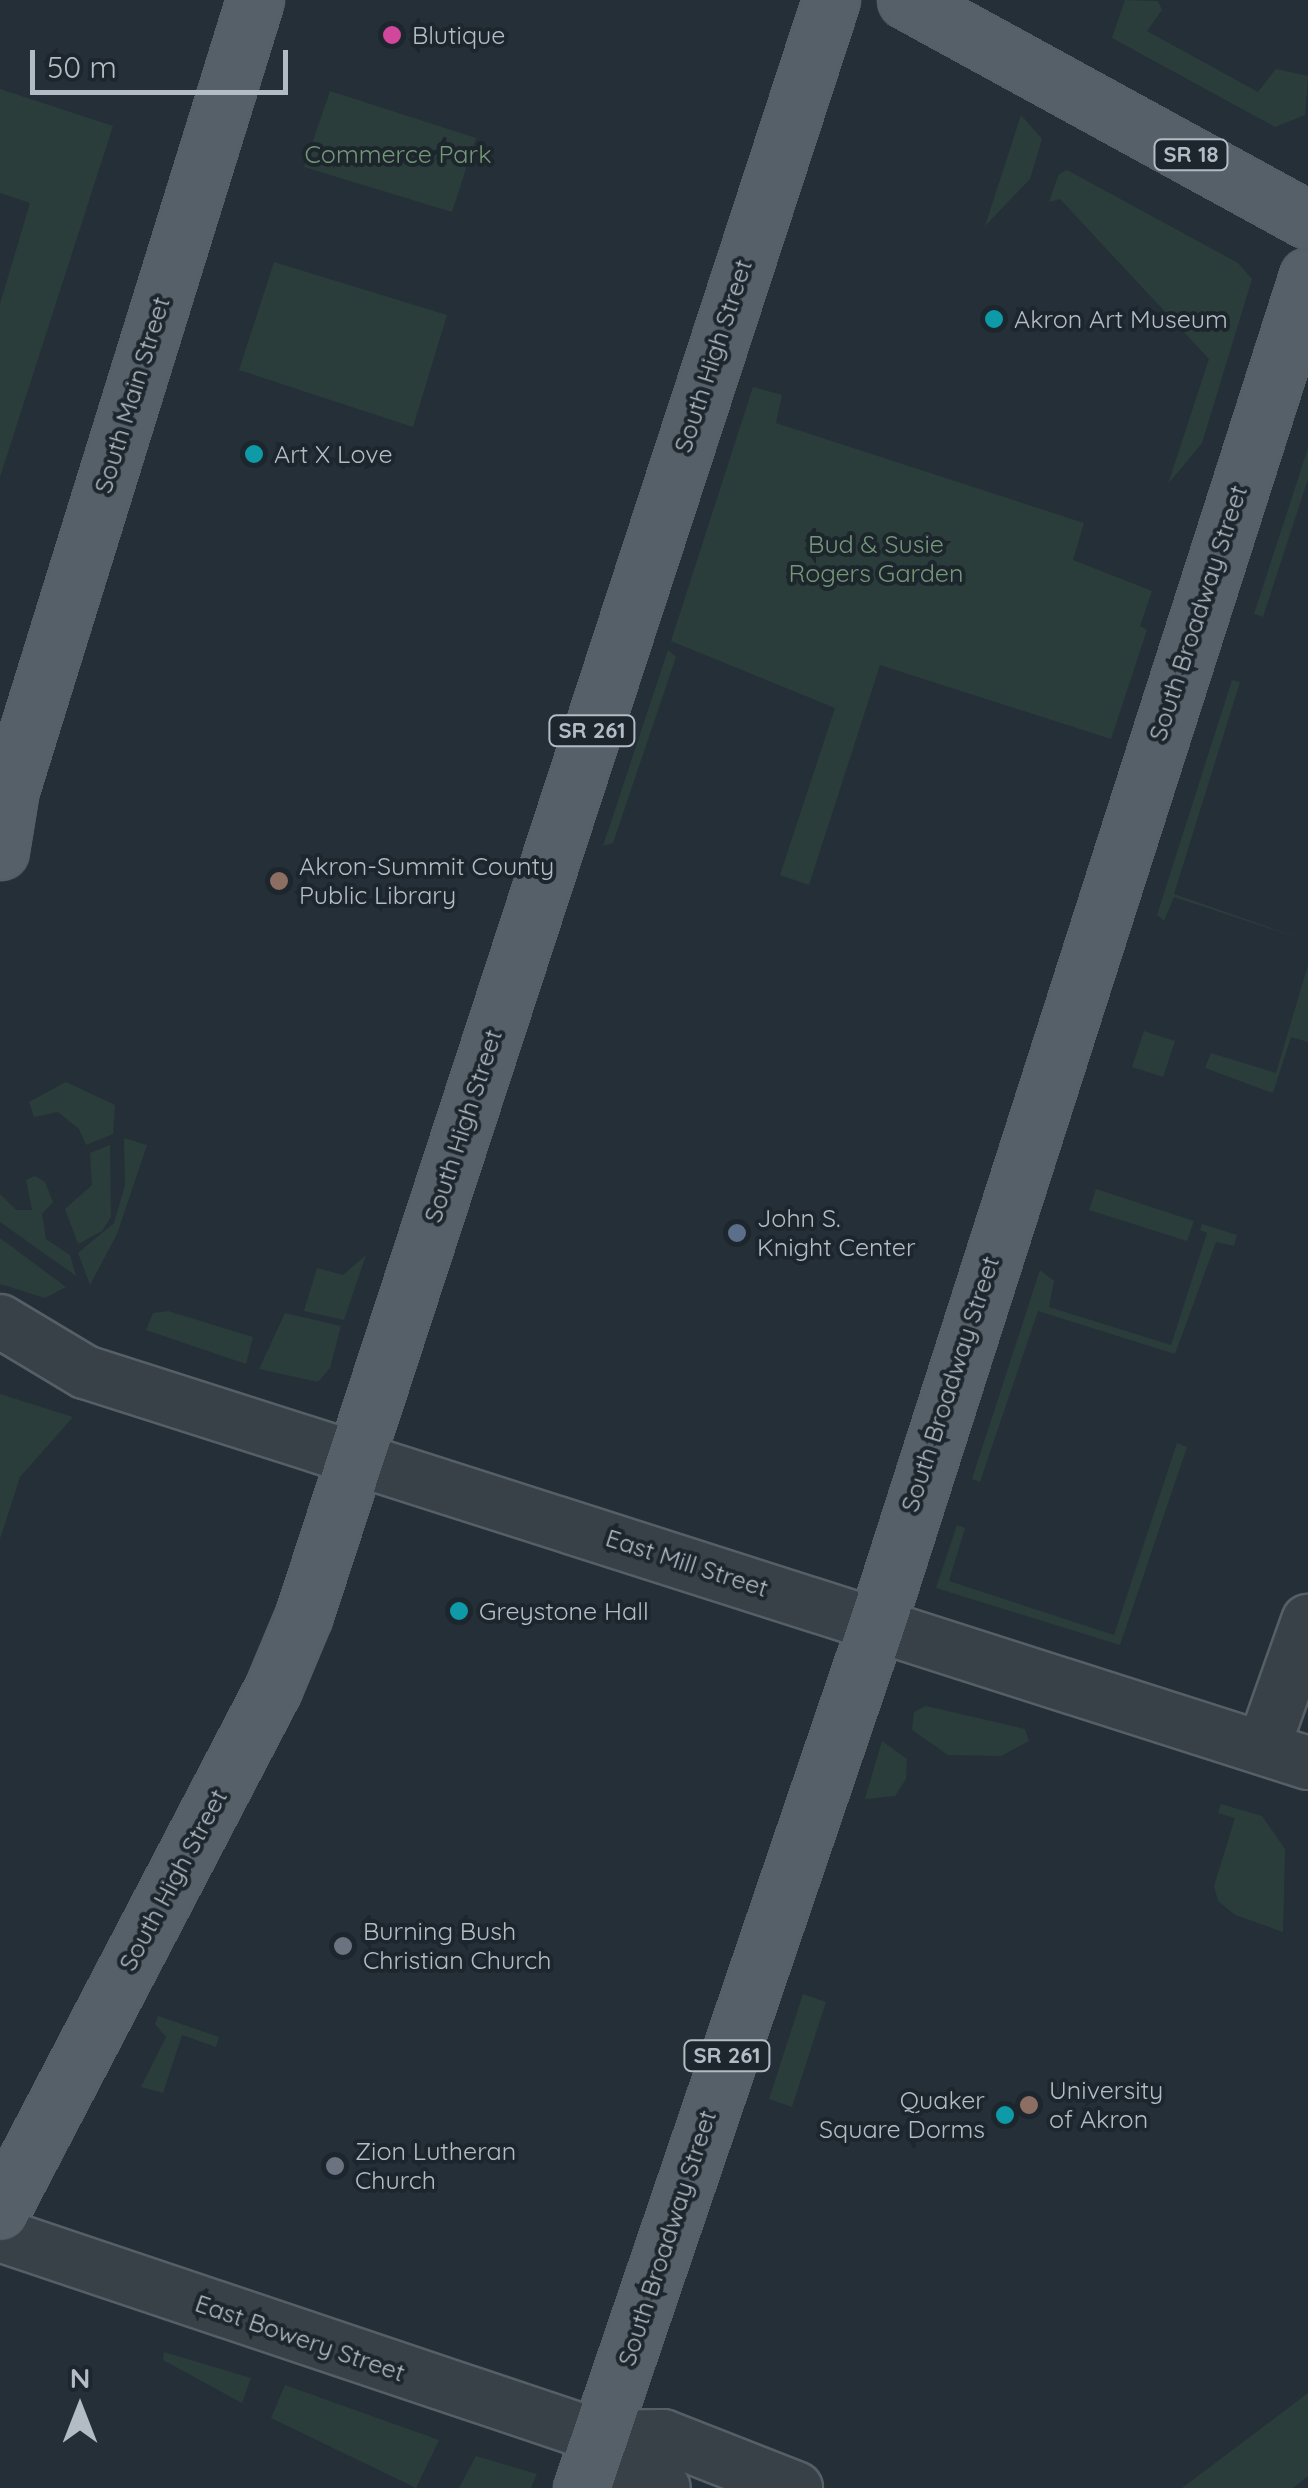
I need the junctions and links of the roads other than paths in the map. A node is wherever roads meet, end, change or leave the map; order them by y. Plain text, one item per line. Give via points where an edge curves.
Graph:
1 (255, 0) edge
2 (831, 0) edge
3 (906, 0) edge
4 (1308, 220) edge
5 (1308, 276) edge
6 (5, 798) edge
7 (0, 851) edge
8 (0, 1322) edge
9 (0, 1360) edge
10 (65, 1365) junction
11 (358, 1463) junction
12 (1308, 1621) edge
13 (876, 1626) junction
14 (1286, 1756) edge
15 (0, 2212) edge
16 (0, 2236) edge
17 (601, 2437) junction
18 (582, 2488) edge
19 (664, 2488) edge
20 (796, 2488) edge

1 - 6 main road, South Main Street
2 - 11 main road, South High Street / SR 261
3 - 4 main road, SR 18
5 - 13 main road, South Broadway Street / SR 261
6 - 7 main road, South Main Street
8 - 10 street, East Mill Street via 26,1333
9 - 10 street, East Mill Street
10 - 11 street, East Mill Street
11 - 13 street, East Mill Street via 615,1538
11 - 15 main road, South High Street / SR 261 via 273,1689
12 - 14 street
13 - 14 street, East Mill Street
13 - 17 main road, South Broadway Street / SR 261
16 - 17 street, East Bowery Street
17 - 18 main road, South Broadway Street / SR 261
17 - 19 street, East Bowery Street via 635,2474
17 - 20 street, East Bowery Street via 663,2436

